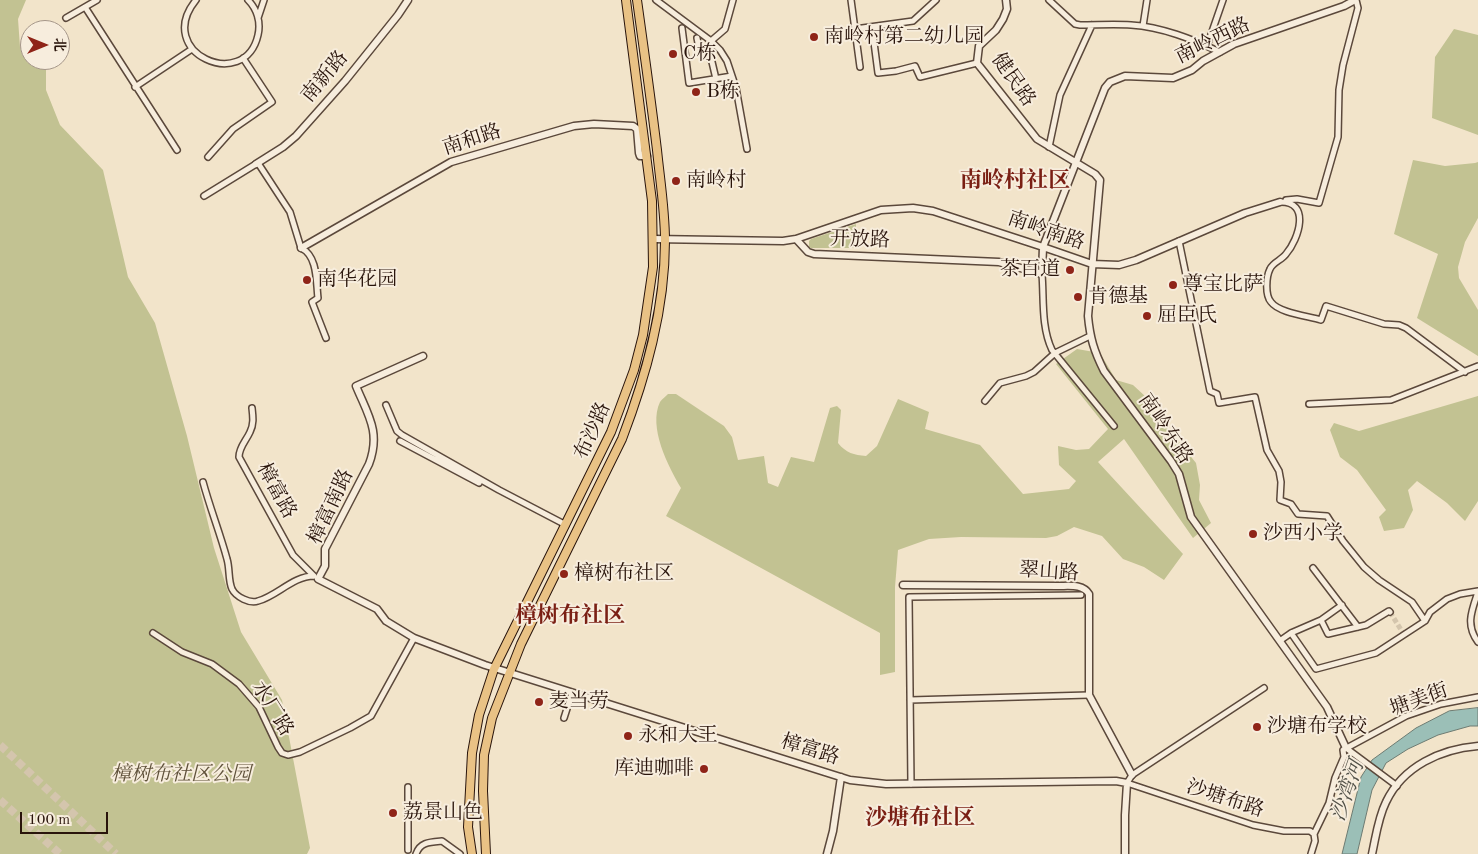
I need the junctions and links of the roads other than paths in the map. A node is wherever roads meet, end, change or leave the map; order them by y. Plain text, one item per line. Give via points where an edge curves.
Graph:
1 (97, 0) edge
2 (196, 0) edge
3 (248, 0) edge
4 (264, 0) edge
5 (408, 0) edge
6 (626, 0) edge
7 (637, 0) edge
8 (656, 0) edge
9 (733, 0) edge
10 (851, 0) edge
11 (936, 0) edge
12 (1006, 0) edge
13 (1049, 0) edge
14 (1147, 0) edge
15 (1223, 0) edge
16 (1356, 0) edge
17 (85, 7) junction
18 (66, 18) dead end
19 (258, 19) junction
20 (1092, 25) junction
21 (1143, 26) junction
22 (872, 27) junction
23 (682, 28) dead end
24 (855, 29) junction
25 (697, 38) dead end
26 (711, 42) junction
27 (1207, 46) junction
28 (192, 49) junction
29 (1220, 52) junction
30 (709, 56) junction
31 (701, 57) dead end
32 (243, 58) junction
33 (977, 63) junction
34 (860, 67) dead end
35 (732, 76) junction
36 (716, 79) junction
37 (135, 86) junction
38 (1049, 146) junction
39 (747, 149) dead end
40 (177, 150) dead end
41 (647, 156) junction
42 (208, 157) dead end
43 (257, 163) junction
44 (1076, 163) junction
45 (204, 196) dead end
46 (1280, 202) junction
47 (653, 240) junction
48 (665, 240) junction
49 (796, 240) junction
50 (1179, 241) junction
51 (1044, 246) junction
52 (301, 248) junction
53 (1092, 264) junction
54 (1042, 274) junction
55 (1090, 336) junction
56 (326, 338) dead end
57 (1055, 354) junction
58 (423, 356) dead end
59 (1478, 366) edge
60 (1465, 372) junction
61 (985, 401) dead end
62 (1309, 404) dead end
63 (386, 406) dead end
64 (252, 408) dead end
65 (1114, 426) dead end
66 (400, 441) dead end
67 (203, 482) dead end
68 (565, 527) junction
69 (1313, 568) dead end
70 (316, 578) junction
71 (903, 585) dead end
72 (1478, 592) edge
73 (1081, 595) dead end
74 (1342, 605) junction
75 (1390, 612) dead end
76 (1321, 620) junction
77 (1425, 621) junction
78 (1358, 627) junction
79 (153, 633) dead end
80 (1291, 633) junction
81 (414, 638) junction
82 (1281, 640) junction
83 (1478, 642) edge
84 (494, 669) junction
85 (508, 673) junction
86 (1264, 688) dead end
87 (572, 693) junction
88 (1089, 695) junction
89 (1478, 697) edge
90 (910, 700) junction
91 (479, 715) junction
92 (492, 718) junction
93 (564, 718) dead end
94 (1478, 746) edge
95 (1346, 748) junction
96 (1132, 775) junction
97 (841, 777) junction
98 (1128, 783) junction
99 (911, 784) junction
100 (1397, 786) junction
101 (408, 787) dead end
102 (1314, 834) junction
103 (408, 850) dead end
104 (416, 854) edge
105 (460, 854) edge
106 (472, 854) edge
107 (486, 854) edge
108 (827, 854) edge
109 (1125, 854) edge
110 (1312, 854) edge
111 (1372, 854) edge

1 - 17 street
2 - 28 street via 185,24
3 - 19 street
4 - 19 street
5 - 43 street, 南新路 via 345,81 296,136
6 - 41 main road, 布沙路
7 - 48 main road, 布沙路 via 663,200
8 - 26 street
9 - 26 street via 725,29
10 - 24 street
11 - 22 street via 913,21
12 - 33 street, 健民路 via 1003,19 979,46
13 - 20 street via 1075,24
14 - 21 street
15 - 27 street
16 - 29 street, 南岭西路
16 - 46 street via 1358,8 1343,65 1338,137 1319,203 1288,199
17 - 18 street
17 - 37 street
19 - 32 street via 257,39
20 - 21 street
20 - 38 street via 1060,95
21 - 27 street via 1190,38
22 - 24 street
22 - 33 street via 878,73 915,66 920,77
23 - 36 street via 689,82
24 - 34 street
25 - 30 street
26 - 35 street via 727,61
27 - 29 street
28 - 32 street via 212,63 225,64
28 - 37 street
29 - 44 street, 南岭西路 via 1173,78 1125,76 1110,82
30 - 31 street
30 - 36 street
32 - 42 street via 272,102 233,128
33 - 38 street, 健民路 via 1026,127
35 - 36 street
35 - 39 street
37 - 40 street
38 - 44 street, 健民路
41 - 47 main road, 布沙路
41 - 52 street, 南和路 via 639,153 637,129 633,126 574,126 451,162
43 - 45 street
43 - 52 street via 290,212
44 - 51 street, 南岭西路
44 - 53 street, 南岭东路 via 1095,174 1101,183
46 - 50 street, 南岭南路
46 - 60 street via 1294,204 1300,216 1293,243 1270,267 1269,301 1277,308 1321,320 1326,306 1384,324 1398,325
47 - 48 street
47 - 68 main road, 布沙路 via 649,299 634,370 611,432
48 - 49 street
48 - 85 main road, 布沙路 via 654,337 635,406
49 - 51 street, 南岭南路 via 881,210 913,208 933,211
49 - 54 street, 开放路 via 814,254 999,262
50 - 53 street, 南岭南路 via 1119,265
50 - 77 street via 1210,391 1217,394 1219,403 1255,397 1267,450 1279,471 1280,500 1291,504 1298,514 1327,516 1364,567 1412,602
51 - 53 street, 南岭南路
51 - 54 street
52 - 56 street via 312,259 318,298 312,302
53 - 55 street, 南岭东路 via 1088,316
54 - 57 street via 1047,340
55 - 57 street
55 - 82 street, 南岭东路 via 1104,370 1178,474 1191,517
57 - 61 street via 1034,372 1000,382
57 - 65 street
58 - 70 street, 樟富南路 via 356,386 371,421 374,451 325,549 325,566
59 - 60 street
60 - 62 street via 1391,400
63 - 68 street via 402,435
64 - 70 street, 樟富路 via 251,431 239,451 239,457 293,555
66 - 68 street
67 - 70 street via 228,560 233,591 255,602 300,579
68 - 84 main road, 布沙路
69 - 74 street
70 - 81 street via 378,609 386,621
71 - 88 street, 翠山路 via 1078,586 1086,589 1089,594
72 - 77 street via 1447,599 1430,612
72 - 83 street via 1470,622
73 - 90 street via 909,598
74 - 76 street
74 - 78 street
75 - 78 street
76 - 78 street via 1328,634
76 - 80 street
77 - 80 street via 1376,653 1316,669
79 - 81 street, 水厂路 via 174,648 212,664 240,684 258,707 282,753 288,755 320,743 371,716
80 - 82 street
81 - 84 street
82 - 95 street, 南岭东路 via 1327,707
84 - 85 street, 樟富路
84 - 91 main road, 布沙路
85 - 87 street, 樟富路
85 - 92 main road, 布沙路
86 - 96 street
87 - 93 street
87 - 97 street, 樟富路
88 - 90 street
88 - 96 street, 翠山路
89 - 95 street, 塘美街 via 1441,704 1406,716
90 - 99 street
91 - 92 main road
91 - 106 main road, 布沙路 via 469,792 468,827
92 - 107 main road, 布沙路 via 484,755 482,791
94 - 100 street via 1428,759 1410,771
95 - 100 street
95 - 102 street via 1342,750 1344,757 1329,803
96 - 98 street
97 - 99 street, 樟富路 via 874,784
97 - 108 street
98 - 99 street, 樟富路
98 - 102 street, 沙塘布路 via 1253,825
98 - 109 street
100 - 111 street via 1386,800
101 - 103 street
102 - 110 street
104 - 105 street via 427,842 442,841

